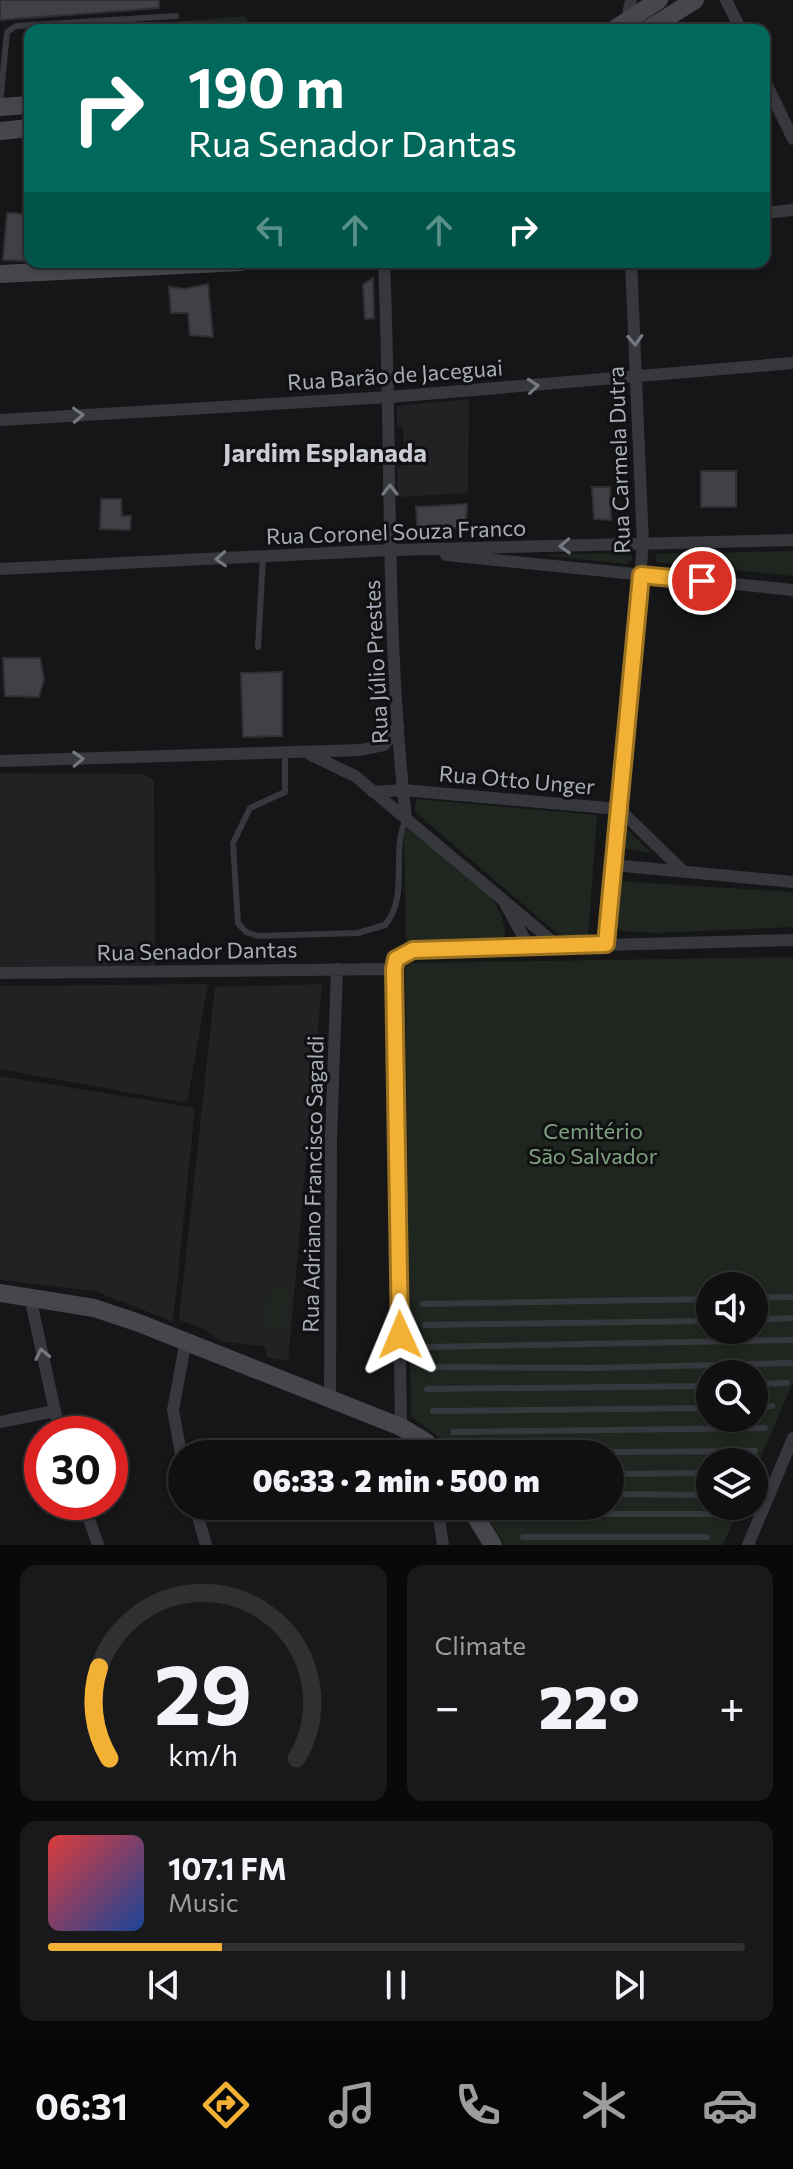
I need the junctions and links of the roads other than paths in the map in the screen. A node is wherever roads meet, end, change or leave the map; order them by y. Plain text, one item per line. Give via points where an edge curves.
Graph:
1 (631, 0) edge
2 (659, 0) edge
3 (695, 0) edge
4 (726, 0) edge
5 (176, 16) dead end
6 (48, 24) edge
7 (623, 24) edge
8 (627, 24) edge
9 (657, 24) edge
10 (738, 24) edge
11 (24, 26) edge
12 (770, 91) edge
13 (24, 106) edge
14 (0, 108) edge
15 (24, 129) edge
16 (0, 131) edge
17 (793, 139) edge
18 (793, 210) edge
19 (770, 212) edge
20 (120, 268) edge
21 (384, 268) edge
22 (631, 268) edge
23 (0, 274) edge
24 (793, 363) edge
25 (637, 377) junction
26 (390, 397) junction
27 (0, 420) edge
28 (793, 540) edge
29 (643, 544) junction
30 (391, 550) junction
31 (263, 557) junction
32 (0, 569) edge
33 (641, 575) junction
34 (793, 590) edge
35 (258, 647) dead end
36 (399, 726) junction
37 (285, 752) junction
38 (305, 752) junction
39 (0, 761) edge
40 (403, 790) junction
41 (373, 792) junction
42 (619, 809) junction
43 (406, 819) junction
44 (613, 865) junction
45 (681, 869) junction
46 (793, 882) edge
47 (500, 895) junction
48 (793, 940) edge
49 (606, 944) junction
50 (558, 946) junction
51 (529, 947) junction
52 (337, 969) junction
53 (394, 969) junction
54 (0, 973) edge
55 (0, 1293) edge
56 (30, 1297) junction
57 (793, 1297) edge
58 (768, 1298) edge
59 (696, 1299) edge
60 (423, 1304) dead end
61 (793, 1318) edge
62 (768, 1319) edge
63 (696, 1321) edge
64 (425, 1325) dead end
65 (186, 1340) junction
66 (793, 1340) edge
67 (426, 1347) dead end
68 (790, 1363) dead end
69 (429, 1367) dead end
70 (787, 1383) dead end
71 (768, 1384) edge
72 (696, 1386) edge
73 (427, 1389) dead end
74 (330, 1399) junction
75 (768, 1406) edge
76 (772, 1406) dead end
77 (696, 1408) edge
78 (54, 1411) junction
79 (433, 1411) dead end
80 (55, 1416) edge
81 (0, 1422) edge
82 (401, 1427) junction
83 (696, 1429) edge
84 (453, 1432) dead end
85 (793, 1438) edge
86 (179, 1440) edge
87 (417, 1440) edge
88 (696, 1451) edge
89 (624, 1452) edge
90 (696, 1473) edge
91 (624, 1474) edge
92 (624, 1494) edge
93 (696, 1495) edge
94 (624, 1514) edge
95 (696, 1514) edge
96 (89, 1520) edge
97 (199, 1520) edge
98 (439, 1520) edge
99 (478, 1520) edge
100 (523, 1537) dead end
101 (707, 1537) dead end
102 (98, 1545) edge
103 (206, 1545) edge
104 (443, 1545) edge
105 (493, 1545) edge
106 (748, 1545) edge

1 - 7 street
2 - 8 main road
3 - 9 main road
4 - 10 street
5 - 6 lane
11 - 14 lane via 7,32
12 - 17 street
13 - 14 main road
15 - 16 main road
18 - 19 street
20 - 23 main road
21 - 26 street, Rua Júlio Prestes
22 -> 25 street, Rua Carmela Dutra
24 - 25 street, Rua Barão de Jaceguai
26 -> 25 street, Rua Barão de Jaceguai
25 - 29 street, Rua Carmela Dutra
27 -> 26 street, Rua Barão de Jaceguai
30 -> 26 street, Rua Júlio Prestes
28 - 29 street, Rua Coronel Souza Franco
29 -> 30 street, Rua Coronel Souza Franco
29 - 33 street, Rua Carmela Dutra
30 - 31 street, Rua Coronel Souza Franco
30 - 33 street
30 - 36 street, Rua Júlio Prestes
31 -> 32 street, Rua Coronel Souza Franco
31 - 35 lane
33 - 34 street
33 - 42 street, Rua Carmela Dutra
36 - 38 street via 377,749
36 - 40 street, Rua Júlio Prestes
37 - 38 street
39 -> 37 street
37 - 43 lane via 285,792 250,808 233,843 238,923 246,932 358,933 385,925 398,903 400,839
38 - 41 street via 339,766
40 - 41 street, Rua Otto Unger
40 - 42 street, Rua Otto Unger
40 - 43 street, Rua Júlio Prestes
41 - 43 street
42 - 44 street, Rua Carmela Dutra
42 - 45 street, Rua Otto Unger
43 - 47 street
44 - 45 street
44 - 49 street, Rua Carmela Dutra
45 - 46 street
47 - 50 street
47 - 51 street
48 - 49 street
49 - 50 street
50 - 51 street
51 - 53 street via 413,950 401,954
52 - 53 street, Rua Senador Dantas
52 - 54 street, Rua Senador Dantas
52 - 74 street, Rua Adriano Francisco Sagaldi
53 - 82 street
55 - 56 main road
56 - 65 main road via 94,1308
78 -> 56 street
57 - 58 lane
59 - 60 lane
61 - 62 lane
63 - 64 lane
65 - 74 main road
65 - 86 street via 173,1410
66 - 67 lane
68 - 69 lane
70 - 71 lane
72 - 73 lane
74 - 82 main road
75 - 76 lane
77 - 79 lane
78 - 80 street
78 - 81 street
82 - 87 main road
83 - 84 lane
85 - 106 street
88 - 89 lane
90 - 91 lane
92 - 93 lane
94 - 95 lane
96 - 102 street
97 - 103 street
98 - 104 street
99 - 105 main road
100 - 101 lane

